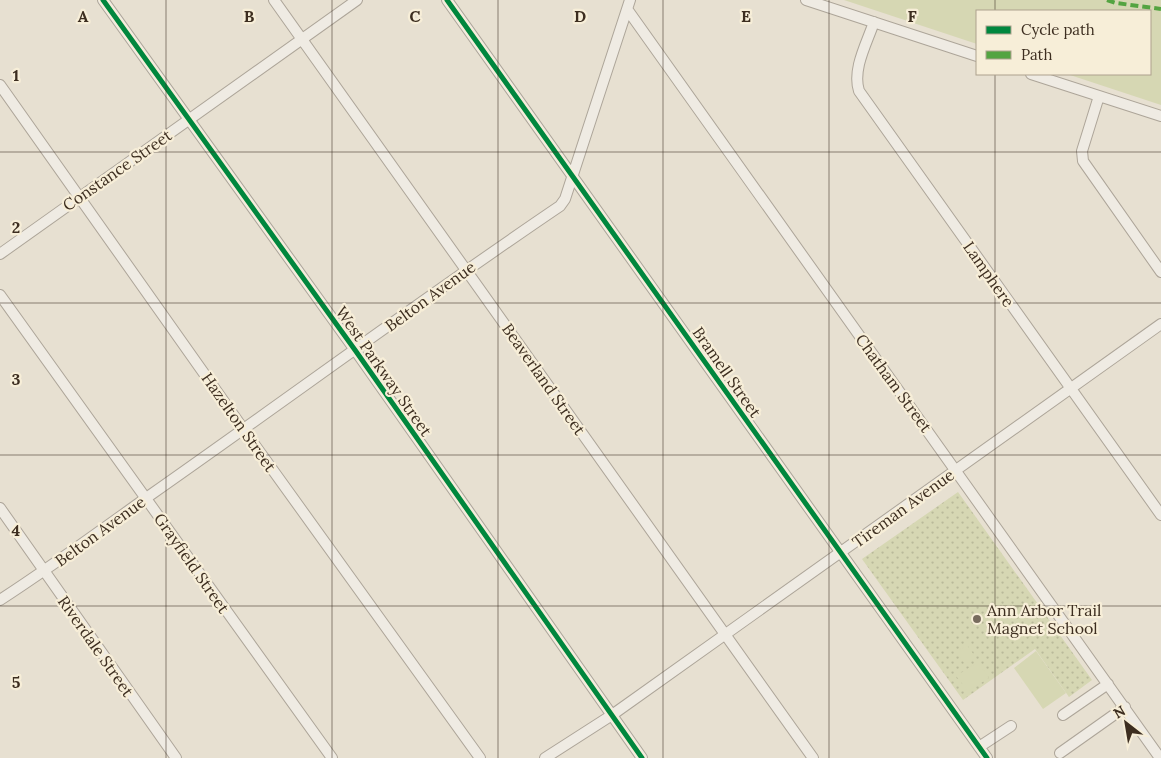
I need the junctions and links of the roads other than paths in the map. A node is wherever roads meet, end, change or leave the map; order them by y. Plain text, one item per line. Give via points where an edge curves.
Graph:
1 (103, 0) edge
2 (274, 0) edge
3 (357, 0) edge
4 (447, 0) edge
5 (806, 0) edge
6 (629, 4) edge
7 (874, 22) junction
8 (302, 38) junction
9 (976, 56) edge
10 (1034, 75) edge
11 (0, 85) edge
12 (1099, 96) junction
13 (1161, 116) edge
14 (189, 120) junction
15 (572, 176) junction
16 (80, 197) junction
17 (0, 254) edge
18 (466, 270) junction
19 (1161, 272) edge
20 (0, 295) edge
21 (1161, 324) edge
22 (355, 350) junction
23 (1071, 389) junction
24 (244, 430) junction
25 (956, 469) junction
26 (146, 498) junction
27 (0, 508) edge
28 (1161, 515) edge
29 (841, 553) junction
30 (44, 572) junction
31 (0, 600) edge
32 (725, 634) junction
33 (1108, 684) junction
34 (1124, 707) junction
35 (1063, 715) dead end
36 (612, 716) junction
37 (1011, 726) dead end
38 (979, 747) junction
39 (1060, 753) dead end
40 (176, 758) edge
41 (332, 758) edge
42 (480, 758) edge
43 (545, 758) edge
44 (642, 758) edge
45 (813, 758) edge
46 (987, 758) edge
47 (1160, 758) edge

1 - 14 street, West Parkway Street
2 - 8 street, Beaverland Street
3 - 8 street, Constance Street
4 - 15 street, Bramell Street
5 - 7 street
6 - 15 street, Belton Avenue
6 - 25 street, Chatham Street
7 - 9 street
7 - 23 street, Lamphere via 857,73 860,91
8 - 14 street, Constance Street
8 - 18 street, Beaverland Street
10 - 12 street
11 - 16 street, Hazelton Street
12 - 13 street
12 - 19 street via 1082,151 1083,161
14 - 16 street, Constance Street
14 - 22 street, West Parkway Street
15 - 18 street, Belton Avenue via 560,206
15 - 29 street, Bramell Street
16 - 17 street, Constance Street
16 - 24 street, Hazelton Street
18 - 22 street, Belton Avenue
18 - 32 street, Beaverland Street
20 - 26 street, Grayfield Street
21 - 23 street, Tireman Avenue
22 - 24 street, Belton Avenue
22 - 36 street, West Parkway Street
23 - 25 street, Tireman Avenue
23 - 28 street, Lamphere
24 - 26 street, Belton Avenue
24 - 42 street, Hazelton Street
25 - 29 street, Tireman Avenue
25 - 33 street, Chatham Street
26 - 30 street, Belton Avenue
26 - 41 street, Grayfield Street
27 - 30 street, Riverdale Street
29 - 32 street, Tireman Avenue
29 - 38 street, Bramell Street
30 - 31 street, Belton Avenue
30 - 40 street, Riverdale Street
32 - 36 street, Tireman Avenue
32 - 45 street, Beaverland Street
33 - 34 street, Chatham Street
33 - 35 street
34 - 39 street
34 - 47 street, Chatham Street
36 - 43 street, Tireman Avenue
36 - 44 street, West Parkway Street
37 - 38 street
38 - 46 street, Bramell Street

